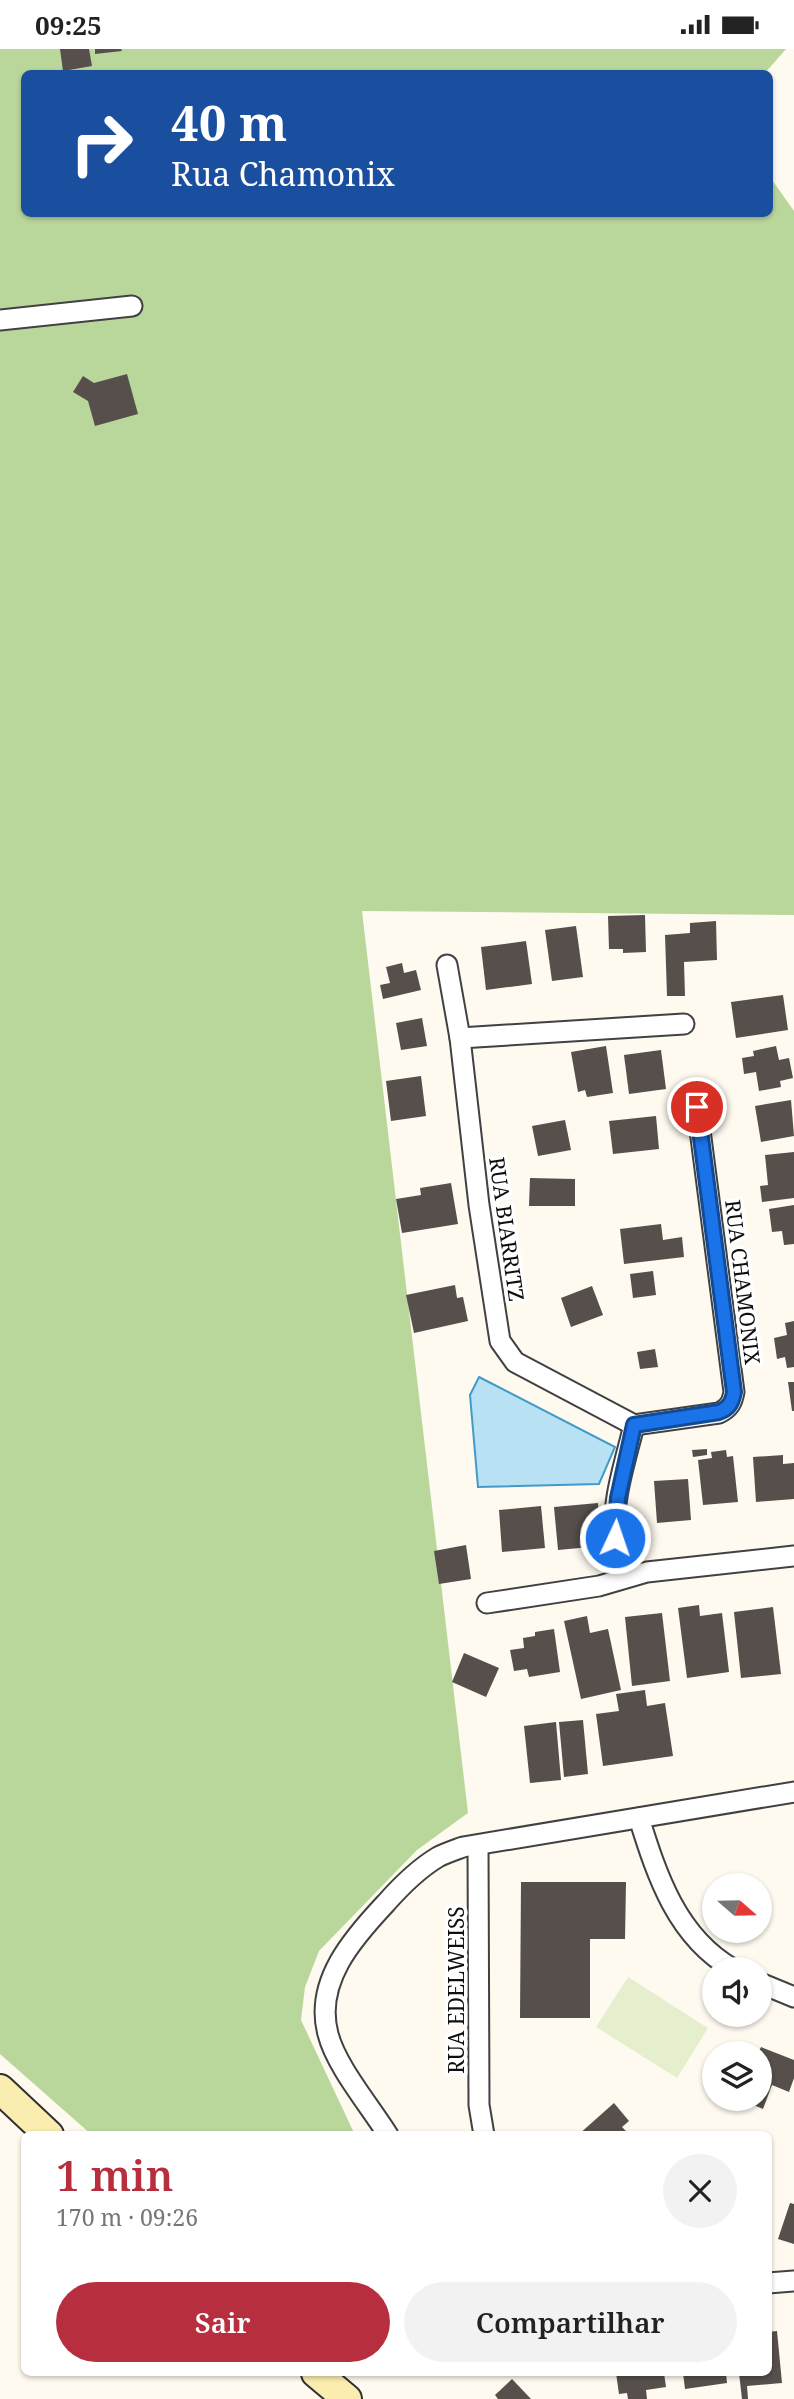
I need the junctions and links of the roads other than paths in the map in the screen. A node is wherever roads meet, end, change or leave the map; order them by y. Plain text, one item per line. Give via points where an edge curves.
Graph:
1 (132, 306) dead end
2 (0, 320) edge
3 (447, 965) dead end
4 (684, 1024) dead end
5 (460, 1038) junction
6 (697, 1107) dead end
7 (634, 1425) junction
8 (794, 1556) edge
9 (626, 1577) junction
10 (487, 1603) dead end
11 (794, 1792) edge
12 (639, 1818) junction
13 (478, 1845) junction
14 (715, 1957) edge
15 (772, 1988) edge
16 (794, 1997) edge
17 (0, 2089) edge
18 (45, 2131) edge
19 (385, 2131) edge
20 (483, 2131) edge
21 (794, 2281) edge
22 (772, 2283) edge
23 (320, 2376) edge
24 (348, 2399) edge

1 - 2 street
3 - 5 street, RUA BIARRITZ
4 - 5 street
5 - 7 street, RUA BIARRITZ via 500,1341 515,1362
6 - 7 street, RUA CHAMONIX via 734,1392 732,1402 719,1412
7 - 9 street via 615,1520
8 - 9 street
9 - 10 street via 599,1586
11 - 12 street
12 - 13 street
12 - 14 street via 659,1880 678,1916
13 - 19 street via 439,1856 418,1872 352,1941 328,1987 324,2013 328,2036
13 - 20 street, RUA EDELWEISS via 479,2105
15 - 16 street
17 - 18 main road
21 - 22 street
23 - 24 main road

